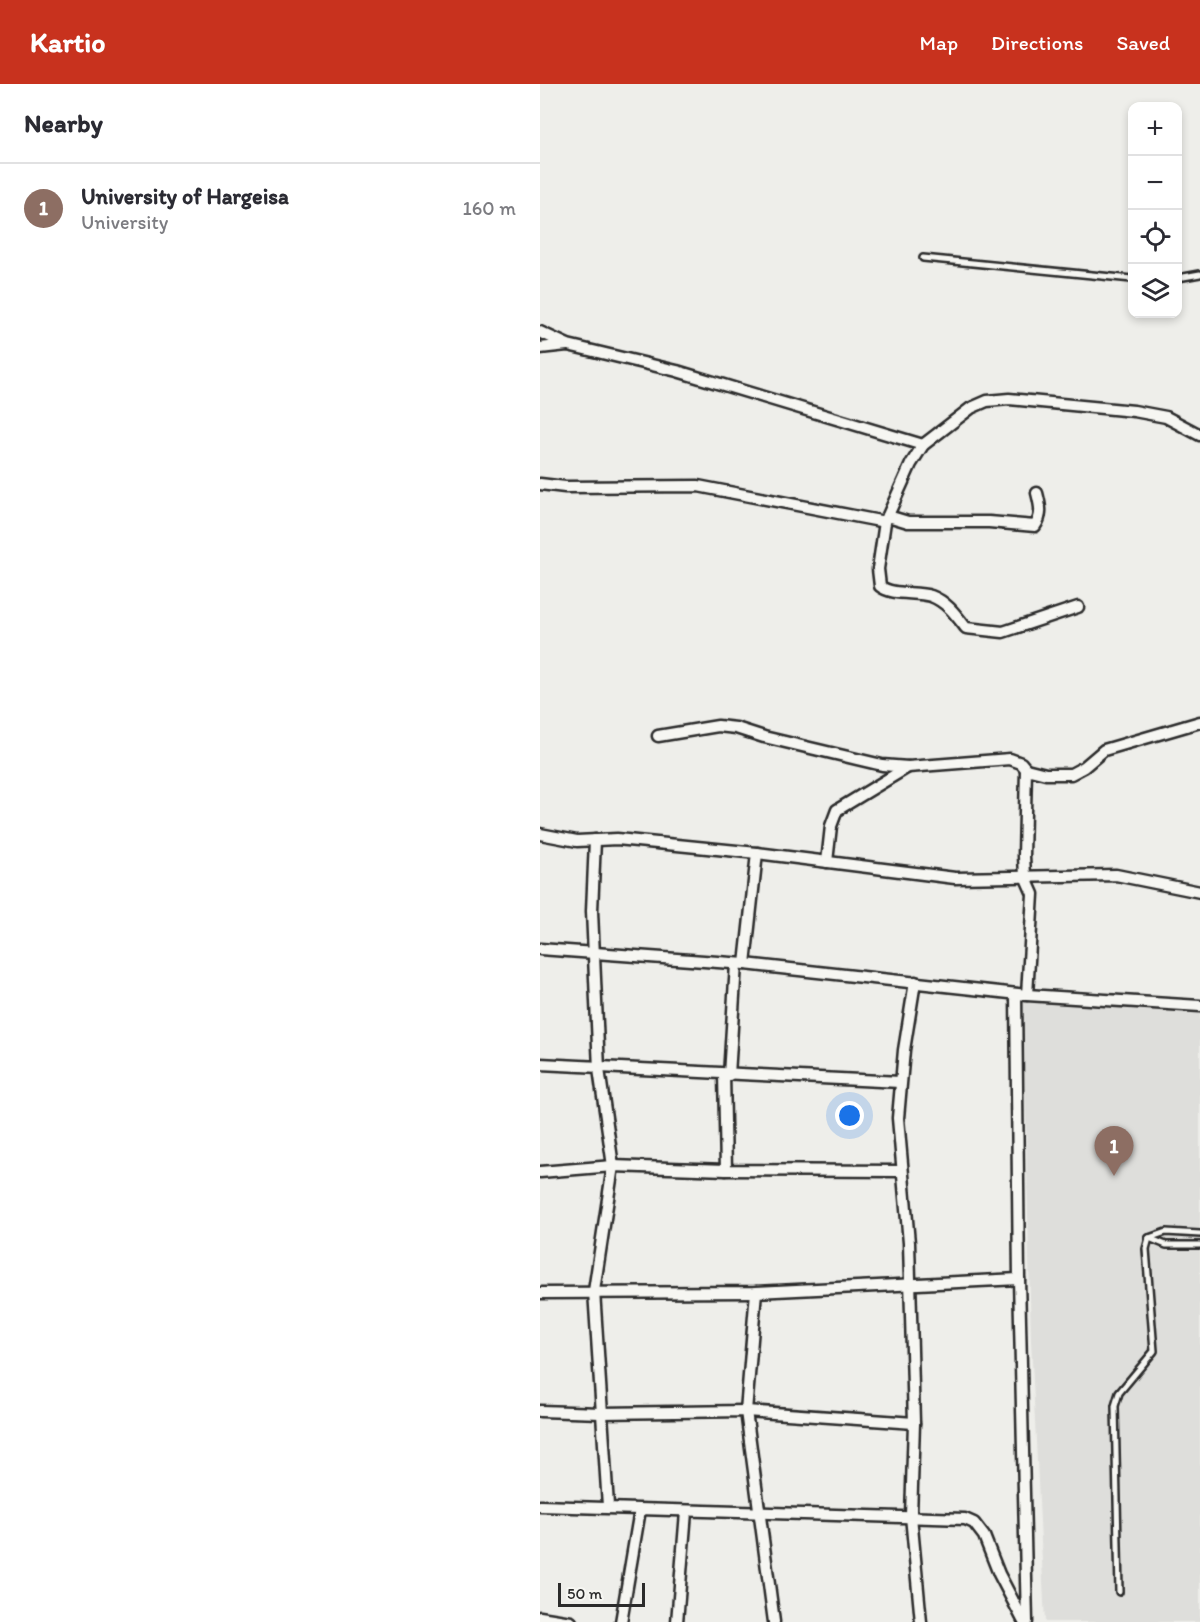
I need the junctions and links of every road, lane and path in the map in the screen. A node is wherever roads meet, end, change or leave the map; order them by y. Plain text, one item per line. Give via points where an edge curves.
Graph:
1 (923, 258) dead end
2 (1200, 274) edge
3 (1182, 277) edge
4 (1128, 279) edge
5 (540, 333) edge
6 (568, 345) junction
7 (540, 348) edge
8 (1200, 435) edge
9 (923, 445) junction
10 (540, 484) edge
11 (1037, 493) dead end
12 (886, 519) junction
13 (1078, 607) dead end
14 (1200, 723) edge
15 (658, 736) dead end
16 (908, 767) junction
17 (1026, 769) junction
18 (540, 834) edge
19 (595, 840) junction
20 (757, 853) junction
21 (827, 862) junction
22 (1025, 876) junction
23 (1200, 892) edge
24 (540, 949) edge
25 (593, 953) junction
26 (741, 964) junction
27 (915, 982) junction
28 (1022, 994) junction
29 (1200, 1006) edge
30 (540, 1064) edge
31 (599, 1069) junction
32 (727, 1075) junction
33 (900, 1082) junction
34 (613, 1166) junction
35 (726, 1170) junction
36 (901, 1171) junction
37 (540, 1172) edge
38 (1200, 1234) edge
39 (1149, 1238) junction
40 (1200, 1245) edge
41 (1018, 1279) junction
42 (909, 1285) junction
43 (594, 1292) junction
44 (756, 1292) junction
45 (540, 1293) edge
46 (540, 1410) edge
47 (746, 1411) junction
48 (602, 1413) junction
49 (914, 1423) junction
50 (540, 1506) edge
51 (608, 1506) junction
52 (640, 1510) junction
53 (686, 1512) junction
54 (759, 1514) junction
55 (911, 1516) junction
56 (1119, 1592) dead end
57 (540, 1617) edge
58 (571, 1622) edge
59 (621, 1622) edge
60 (677, 1622) edge
61 (774, 1622) edge
62 (921, 1622) edge
63 (1025, 1622) edge

1 - 4 lane
2 - 3 lane
5 - 6 street
6 - 7 street
6 - 9 street via 677,371
8 - 9 street via 1166,417 1009,399 987,401 971,408
9 - 12 street
10 - 12 street via 698,486
11 - 12 street via 1041,509 1035,526
12 - 13 street via 878,569 883,589 931,597 945,604 966,627 1003,632
14 - 17 street via 1104,750 1071,774
15 - 16 street via 718,726 736,728 882,765
16 - 17 street via 1010,759
16 - 21 street via 837,810
17 - 22 street
18 - 19 street via 576,841
19 - 20 street
19 - 25 street
20 - 21 street
20 - 26 street
21 - 22 street via 955,878
22 - 23 street via 1116,876
22 - 28 street via 1033,894
24 - 25 street
25 - 26 street
25 - 31 street
26 - 27 street
26 - 32 street
27 - 28 street
27 - 33 street
28 - 29 street
28 - 41 street
30 - 31 street
31 - 32 street
31 - 34 street
32 - 33 street
32 - 35 street
33 - 36 street
34 - 35 street
34 - 37 street
34 - 43 street
35 - 36 street
36 - 42 street
38 - 39 lane via 1166,1232
39 - 40 lane via 1166,1245
39 - 56 lane via 1146,1249 1154,1351 1119,1393 1115,1406
41 - 42 street
41 - 63 street
42 - 44 street
42 - 49 street
43 - 44 street
43 - 45 street
43 - 48 street
44 - 47 street
46 - 48 street
47 - 48 street
47 - 49 street
47 - 54 street
48 - 51 street
49 - 55 street
50 - 51 street
51 - 52 street
52 - 53 street
52 - 59 street
53 - 54 street
53 - 60 street
54 - 55 street
54 - 61 street
55 - 62 street
55 - 63 street via 974,1523
57 - 58 street

